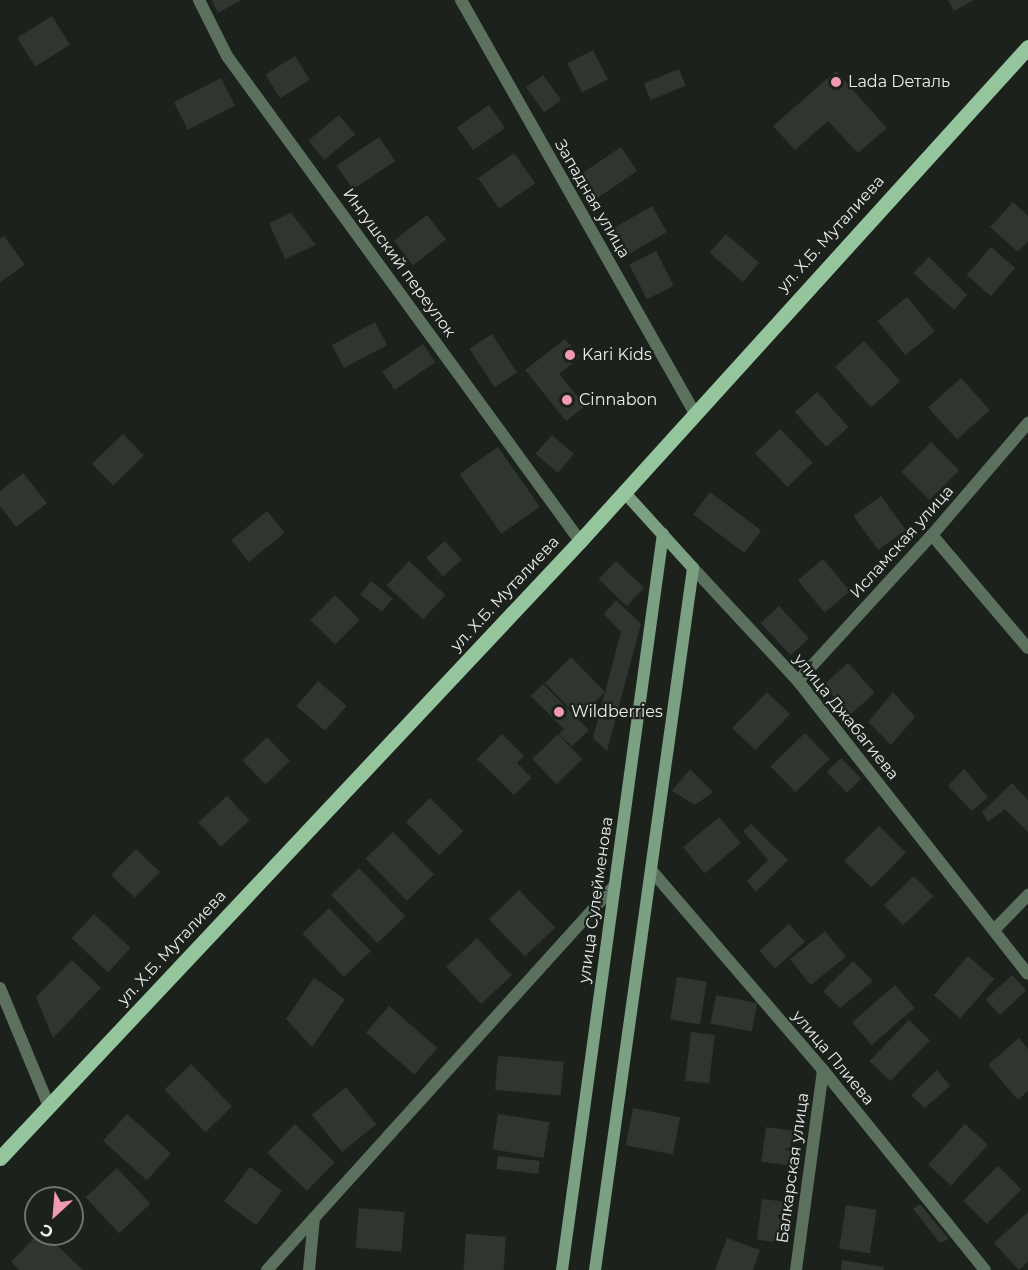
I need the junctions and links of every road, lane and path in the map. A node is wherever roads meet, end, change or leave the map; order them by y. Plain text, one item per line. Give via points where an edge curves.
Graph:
1 (199, 0) edge
2 (461, 0) edge
3 (1028, 47) edge
4 (695, 413) junction
5 (1028, 423) edge
6 (624, 492) junction
7 (663, 534) junction
8 (932, 535) junction
9 (580, 541) junction
10 (693, 568) junction
11 (1028, 648) edge
12 (798, 681) junction
13 (651, 870) junction
14 (615, 885) junction
15 (1028, 895) edge
16 (994, 930) junction
17 (1028, 974) edge
18 (0, 988) edge
19 (823, 1070) junction
20 (48, 1104) junction
21 (0, 1158) edge
22 (314, 1218) junction
23 (267, 1270) edge
24 (309, 1270) edge
25 (562, 1270) edge
26 (596, 1270) edge
27 (796, 1270) edge
28 (985, 1270) edge

1 - 9 street, Ингушский переулок via 227,57
2 - 4 street, Западная улица
3 - 4 main road, ул. Х.Б. Муталиева
4 - 6 main road, ул. Х.Б. Муталиева
5 - 8 street, Исламская улица
6 - 7 main road, улица Джабагиева
6 - 9 main road, ул. Х.Б. Муталиева
7 - 10 main road, улица Джабагиева
7 - 14 main road, улица Сулейменова
8 - 11 street
8 - 12 street, Исламская улица
9 - 20 main road, ул. Х.Б. Муталиева
10 - 12 street, улица Джабагиева
10 - 13 main road
12 - 16 street, улица Джабагиева
13 - 19 street, улица Плиева
13 - 26 main road
14 - 22 street
14 - 25 main road, улица Сулейменова
15 - 16 street
16 - 17 street, улица Джабагиева
18 - 20 street
19 - 27 street, Балкарская улица
19 - 28 street, улица Плиева
20 - 21 main road, ул. Х.Б. Муталиева
22 - 23 street
22 - 24 street

